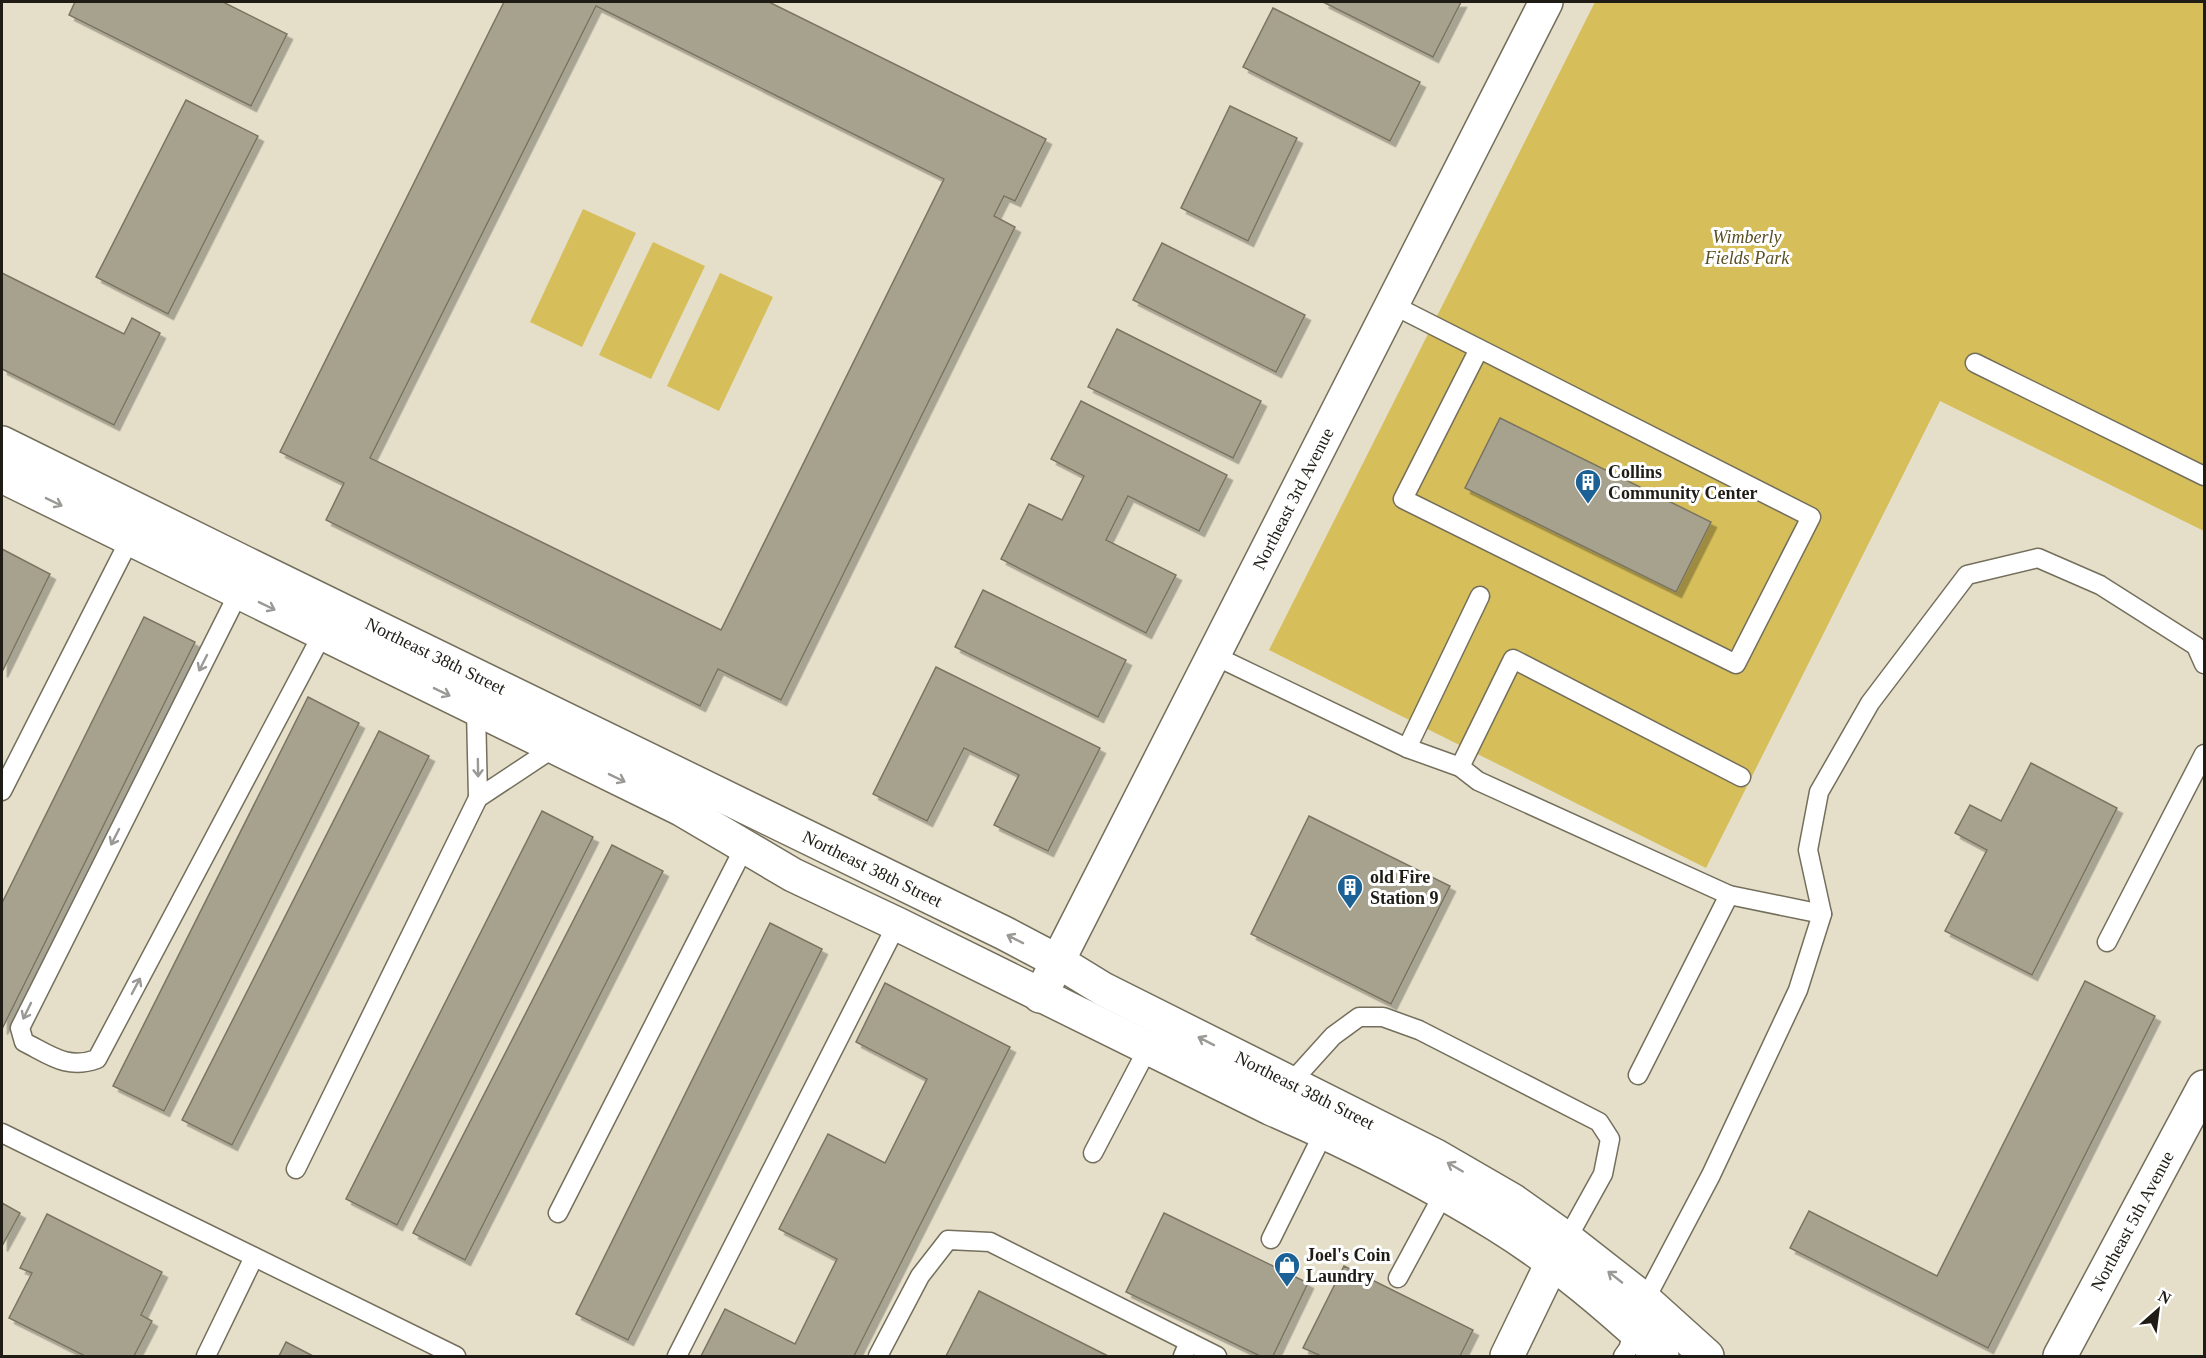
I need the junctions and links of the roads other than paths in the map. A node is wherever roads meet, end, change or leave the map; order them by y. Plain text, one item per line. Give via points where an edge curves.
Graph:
1 (1546, 2) edge
2 (1391, 304) junction
3 (1479, 349) junction
4 (1975, 363) dead end
5 (2, 442) edge
6 (2, 476) edge
7 (2205, 476) edge
8 (164, 522) junction
9 (130, 539) junction
10 (239, 592) junction
11 (1480, 596) dead end
12 (324, 633) junction
13 (2200, 646) edge
14 (1213, 655) junction
15 (2205, 664) edge
16 (476, 709) junction
17 (555, 747) junction
18 (1407, 748) junction
19 (2205, 754) edge
20 (1460, 768) junction
21 (1741, 777) dead end
22 (2, 791) edge
23 (478, 798) junction
24 (746, 846) junction
25 (1729, 895) junction
26 (1822, 914) junction
27 (897, 924) junction
28 (2107, 942) dead end
29 (1059, 962) junction
30 (1040, 996) junction
31 (1148, 1048) junction
32 (1638, 1074) dead end
33 (1290, 1083) junction
34 (2205, 1087) edge
35 (1270, 1108) junction
36 (1324, 1132) junction
37 (2, 1133) edge
38 (1093, 1153) dead end
39 (296, 1170) dead end
40 (1444, 1193) junction
41 (558, 1213) dead end
42 (1271, 1239) dead end
43 (1560, 1251) junction
44 (254, 1257) junction
45 (1398, 1278) dead end
46 (1634, 1329) edge
47 (1186, 1349) edge
48 (206, 1356) edge
49 (456, 1356) edge
50 (677, 1356) edge
51 (878, 1356) edge
52 (1217, 1356) edge
53 (1507, 1356) edge
54 (1662, 1356) edge
55 (1707, 1356) edge
56 (2060, 1356) edge

1 - 2 street, Northeast 3rd Avenue
2 - 3 lane
2 - 14 street, Northeast 3rd Avenue
3 - 3 lane via 1811,518 1736,664 1404,499
4 - 7 lane
5 - 8 street, Northeast 38th Street
6 -> 9 street, Northeast 38th Street
8 - 9 lane
29 -> 8 street, Northeast 38th Street
9 - 10 street, Northeast 38th Street
9 - 22 lane
10 -> 12 street, Northeast 38th Street
10 -> 12 lane via 20,1028 24,1042 70,1065 97,1059
11 - 18 lane
12 -> 16 street, Northeast 38th Street
13 - 15 lane
13 - 26 lane via 2100,585 2038,558 1967,575 1870,703 1819,792 1808,850
14 - 18 lane
14 - 29 street, Northeast 3rd Avenue
16 - 17 street, Northeast 38th Street
16 -> 23 lane
17 - 23 lane
17 -> 24 street, Northeast 38th Street
18 - 20 lane
19 - 28 lane
20 - 21 lane via 1513,659
20 - 25 lane via 1478,781
23 - 39 lane
24 - 27 street, Northeast 38th Street via 793,875
24 - 41 lane
25 - 26 lane
25 - 32 lane
26 - 46 lane via 1798,990
27 - 30 street, Northeast 38th Street
27 - 50 lane
29 - 30 street, Northeast 3rd Avenue
33 -> 29 street, Northeast 38th Street via 1103,989
30 - 31 street, Northeast 38th Street
31 - 35 street, Northeast 38th Street
31 - 38 lane
33 - 35 lane
43 -> 33 street, Northeast 38th Street via 1512,1200 1436,1156
33 - 43 lane via 1333,1036 1359,1017 1383,1017 1419,1030 1599,1122 1610,1138 1603,1174
34 - 56 street, Northeast 5th Avenue
35 - 36 street, Northeast 38th Street
36 - 40 street, Northeast 38th Street
36 - 42 lane
37 - 44 lane
40 - 43 street, Northeast 38th Street via 1499,1227
40 - 45 lane
43 - 46 street, Northeast 38th Street
43 - 53 street
44 - 48 lane
44 - 49 lane
46 - 54 street, Northeast 38th Street
46 - 55 street, Northeast 38th Street
47 - 51 lane via 990,1242 948,1240 920,1276
47 - 52 lane

